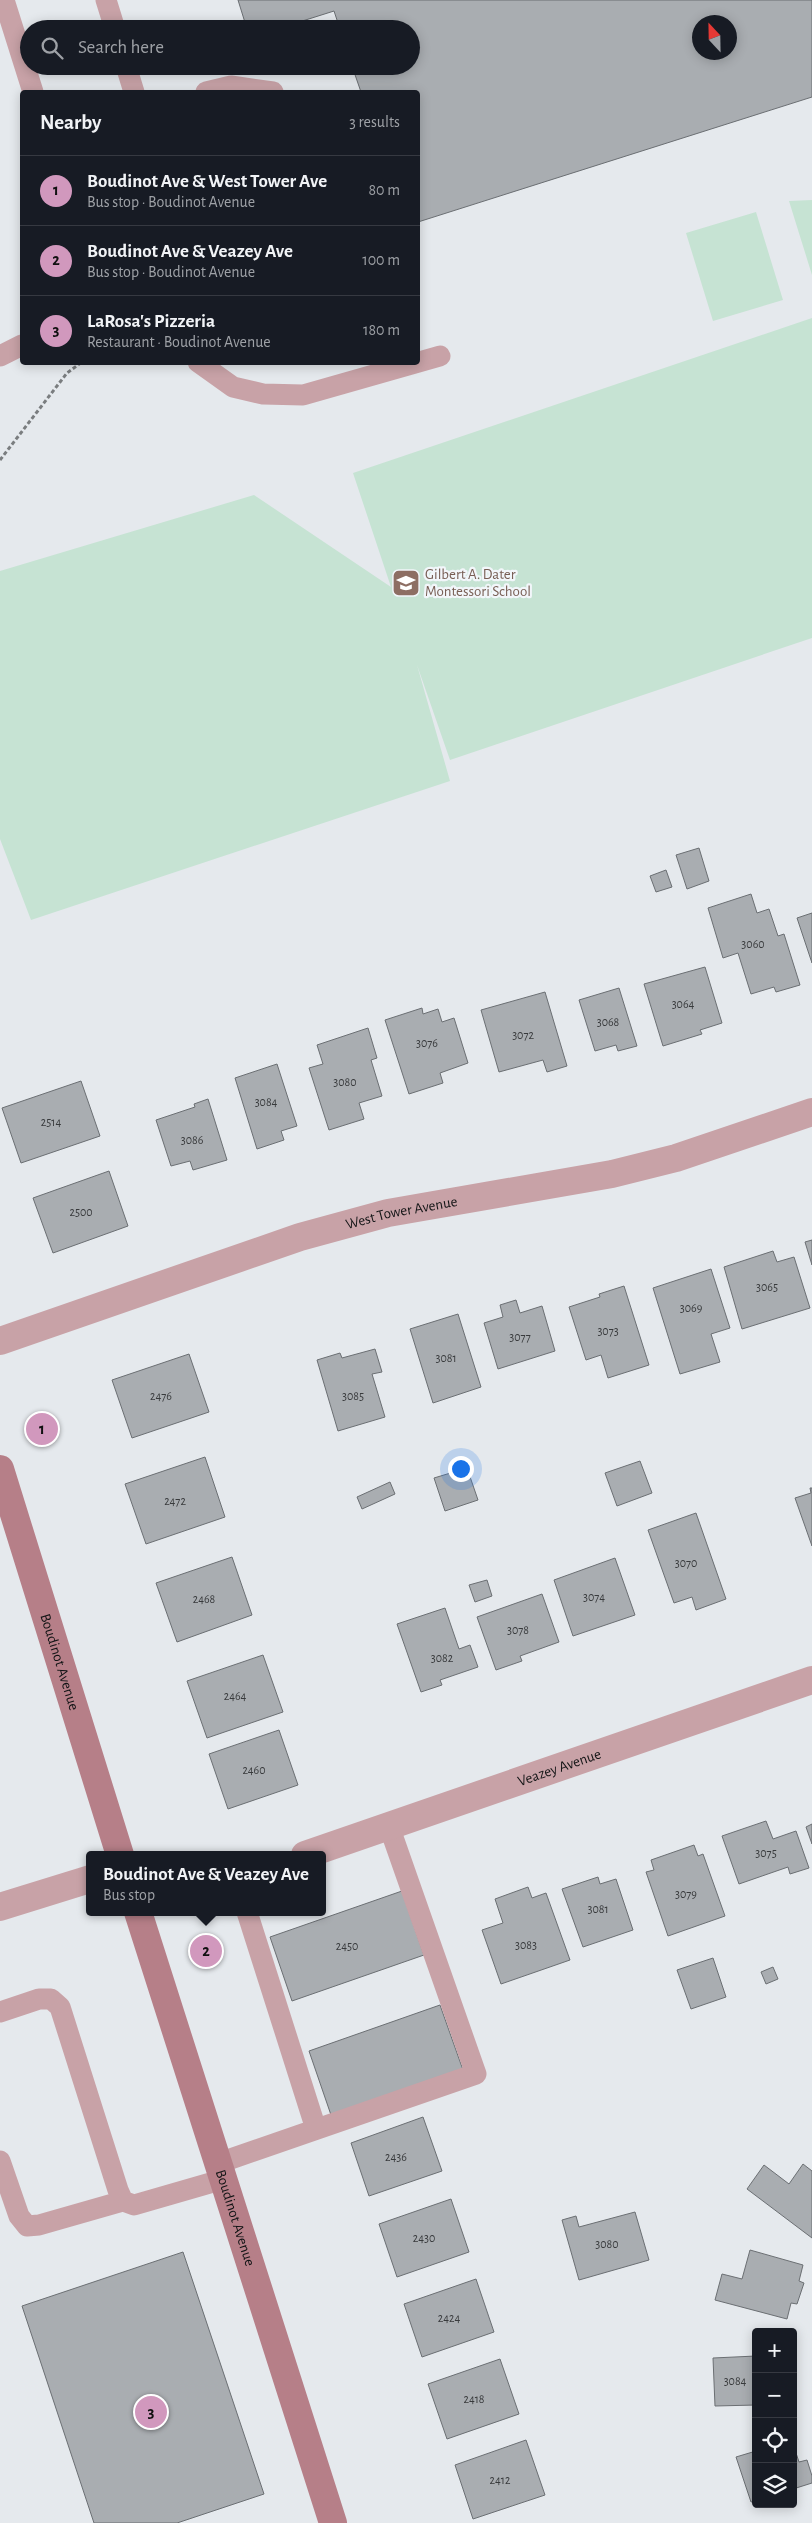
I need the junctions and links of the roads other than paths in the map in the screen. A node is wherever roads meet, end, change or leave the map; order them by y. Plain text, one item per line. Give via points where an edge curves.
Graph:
1 (4, 0) edge
2 (106, 0) edge
3 (112, 20) edge
4 (20, 51) edge
5 (28, 75) edge
6 (129, 75) edge
7 (32, 90) edge
8 (133, 90) edge
9 (214, 90) edge
10 (259, 90) edge
11 (20, 346) edge
12 (0, 356) edge
13 (440, 356) dead end
14 (420, 362) edge
15 (202, 365) edge
16 (408, 365) edge
17 (812, 1112) edge
18 (0, 1341) edge
19 (0, 1469) edge
20 (812, 1680) edge
21 (388, 1826) junction
22 (119, 1851) edge
23 (316, 1851) edge
24 (86, 1880) edge
25 (0, 1908) edge
26 (139, 1916) edge
27 (248, 1916) edge
28 (0, 2012) edge
29 (316, 2129) junction
30 (0, 2161) edge
31 (222, 2171) junction
32 (123, 2201) junction
33 (333, 2523) edge

1 - 4 lane
2 - 3 lane
5 - 7 lane
6 - 8 lane
9 - 10 lane via 231,86
11 - 12 lane
13 - 14 lane
15 - 16 lane via 233,387 263,394 303,395
17 - 18 street, West Tower Avenue via 676,1158 630,1170 388,1213 309,1235
19 - 22 street, Boudinot Avenue
20 - 21 street, Veazey Avenue
21 - 23 street, Veazey Avenue
21 - 29 lane via 476,2074
24 - 25 street
26 - 31 street, Boudinot Avenue
27 - 29 lane
28 - 32 lane via 39,1999 51,1999 60,2007
29 - 31 lane
30 - 32 lane via 19,2216 27,2226
31 - 32 lane via 134,2205
31 - 33 street, Boudinot Avenue

